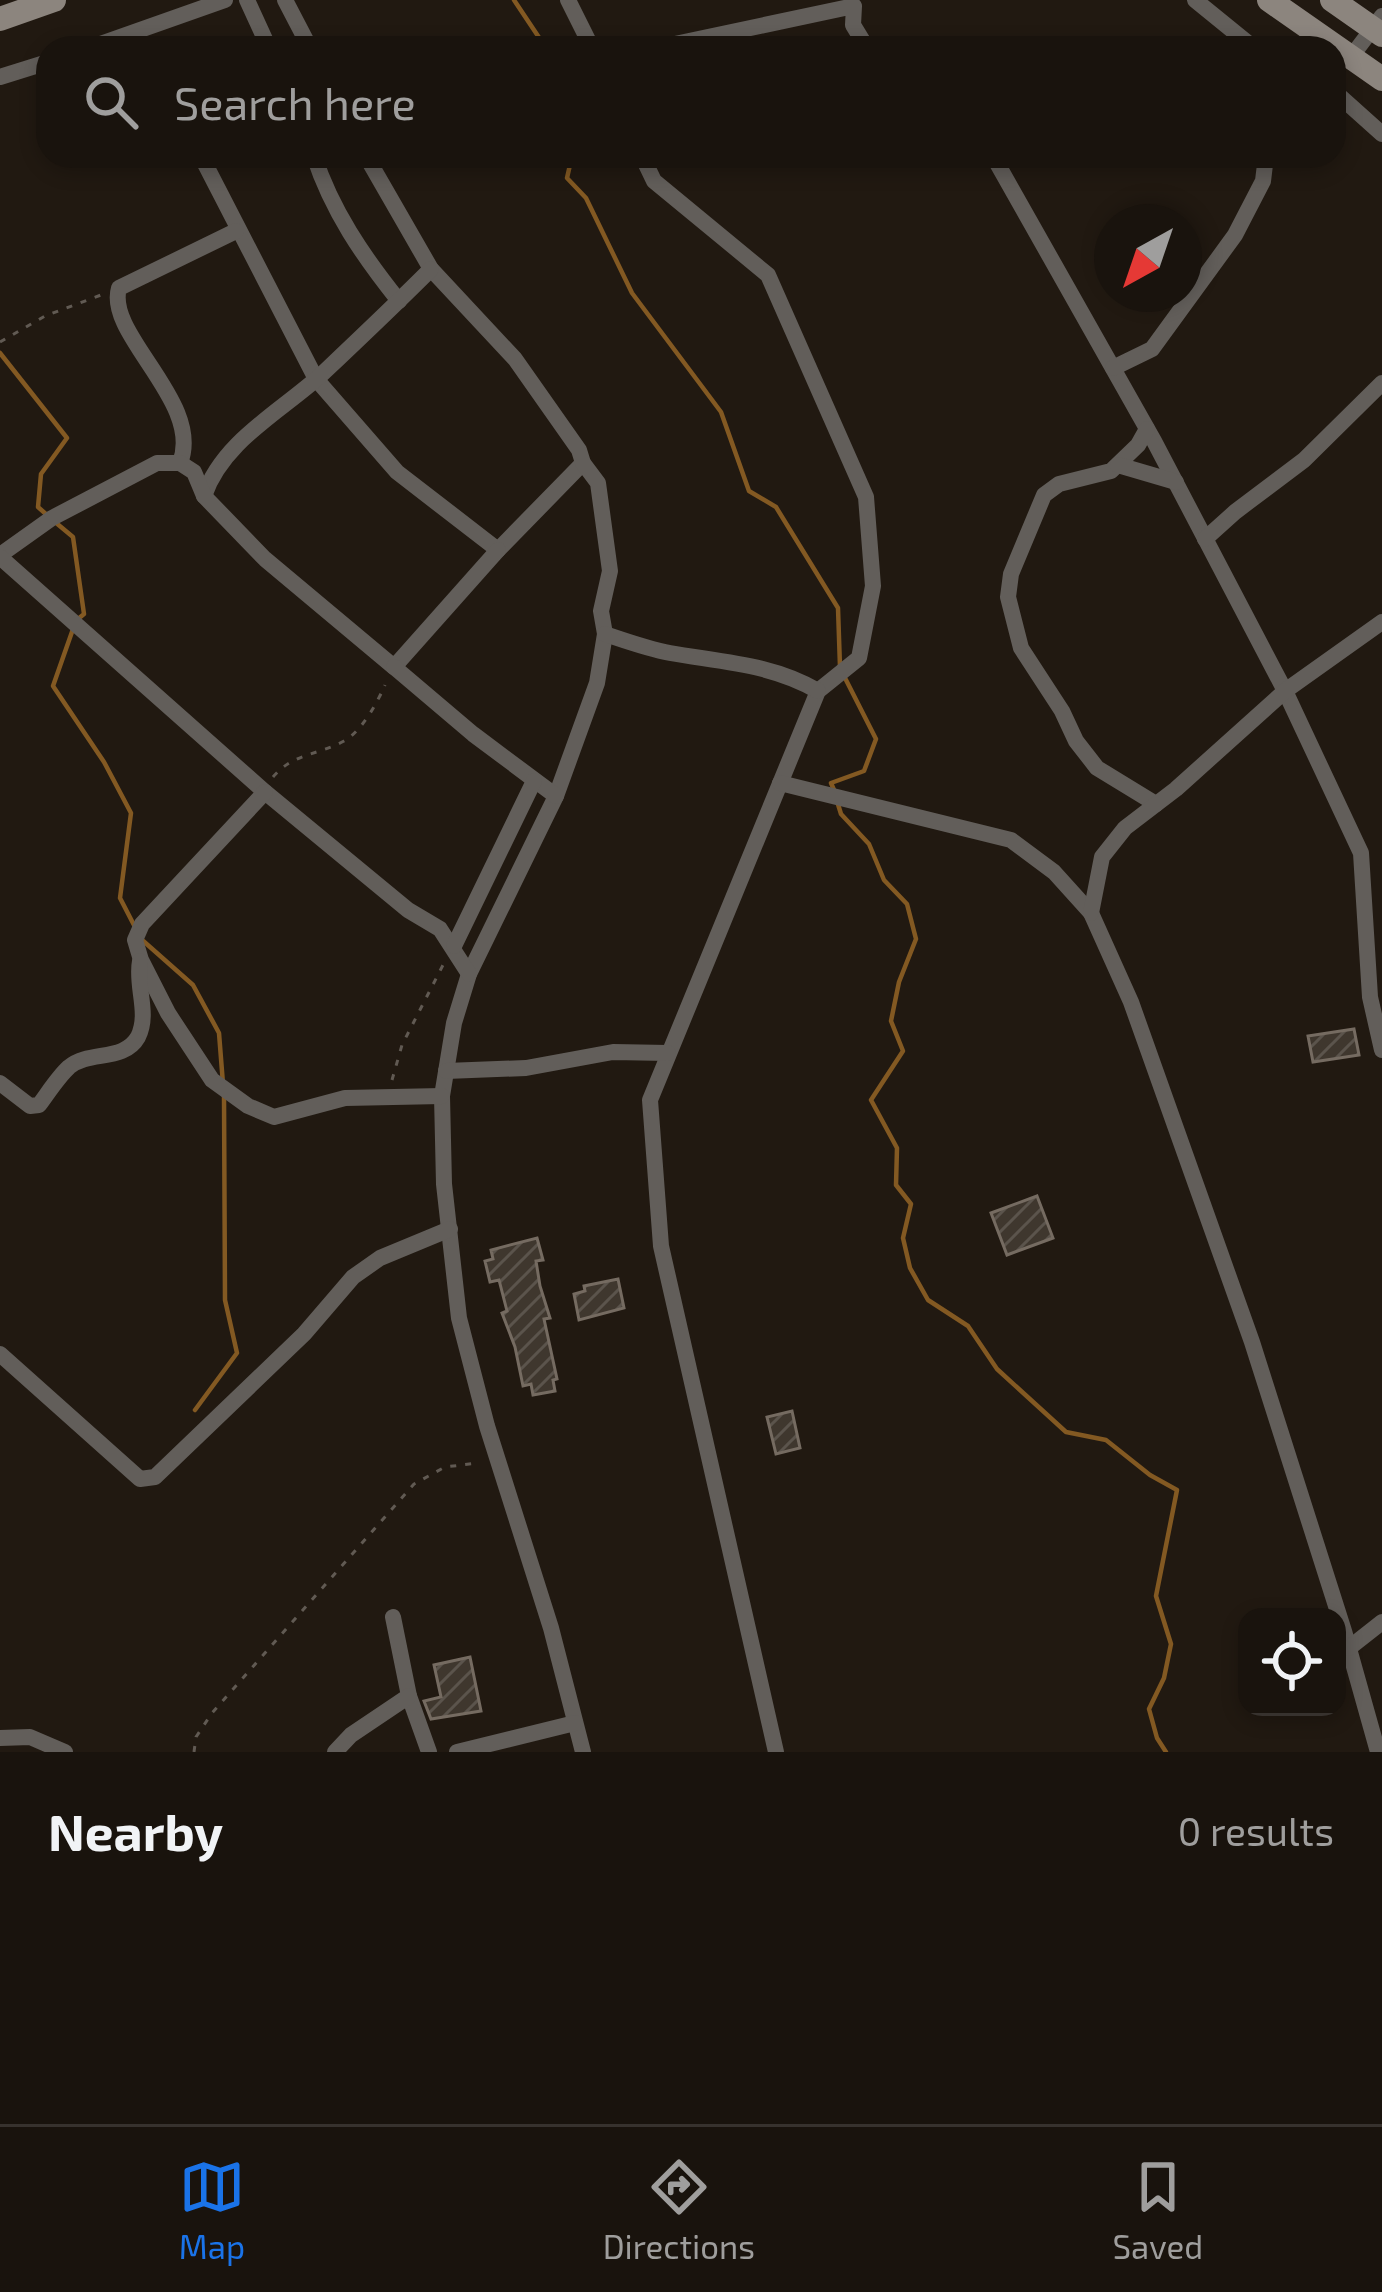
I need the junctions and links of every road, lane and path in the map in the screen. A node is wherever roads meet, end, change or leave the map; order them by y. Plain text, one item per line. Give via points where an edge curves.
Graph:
1 (54, 0) edge
2 (225, 0) edge
3 (247, 0) edge
4 (285, 0) edge
5 (568, 0) edge
6 (1195, 0) edge
7 (1269, 0) edge
8 (1332, 0) edge
9 (856, 3) edge
10 (0, 19) edge
11 (1379, 27) edge
12 (142, 29) junction
13 (122, 36) edge
14 (145, 36) edge
15 (264, 36) edge
16 (304, 36) edge
17 (586, 36) edge
18 (709, 36) edge
19 (860, 36) edge
20 (1239, 36) edge
21 (1321, 36) edge
22 (1346, 54) edge
23 (1351, 57) junction
24 (36, 66) edge
25 (0, 77) edge
26 (1382, 79) edge
27 (1346, 102) edge
28 (1382, 134) edge
29 (207, 168) edge
30 (318, 168) edge
31 (373, 168) edge
32 (648, 168) edge
33 (1000, 168) edge
34 (1265, 168) edge
35 (236, 231) junction
36 (431, 269) junction
37 (119, 288) junction
38 (399, 301) junction
39 (0, 342) edge
40 (1113, 368) junction
41 (316, 379) junction
42 (1382, 383) edge
43 (1148, 429) junction
44 (583, 463) junction
45 (180, 464) junction
46 (1118, 465) junction
47 (1176, 482) junction
48 (204, 496) junction
49 (1205, 539) junction
50 (498, 550) junction
51 (0, 556) edge
52 (1382, 622) edge
53 (605, 634) junction
54 (394, 667) junction
55 (818, 691) junction
56 (1285, 691) junction
57 (534, 781) junction
58 (780, 783) junction
59 (265, 792) junction
60 (556, 796) junction
61 (1156, 804) junction
62 (1091, 913) junction
63 (454, 946) junction
64 (140, 960) junction
65 (469, 974) junction
66 (1382, 1050) edge
67 (668, 1053) junction
68 (446, 1071) junction
69 (0, 1082) edge
70 (442, 1096) junction
71 (388, 1097) junction
72 (450, 1229) junction
73 (0, 1354) edge
74 (498, 1460) junction
75 (393, 1617) dead end
76 (1382, 1622) edge
77 (1349, 1648) junction
78 (409, 1696) junction
79 (575, 1723) junction
80 (0, 1738) edge
81 (65, 1752) edge
82 (194, 1752) edge
83 (335, 1752) edge
84 (429, 1752) edge
85 (457, 1752) edge
86 (583, 1752) edge
87 (776, 1752) edge
88 (1378, 1752) edge

1 - 10 main road
2 - 12 street
3 - 15 street
4 - 16 street
5 - 17 street
6 - 20 street
7 - 21 main road
8 - 11 main road
9 - 18 street
9 - 19 street
11 - 23 street
12 - 13 street
12 - 14 street
22 - 23 main road
23 - 26 main road
24 - 25 street
27 - 28 street
29 - 35 street
30 - 38 street via 327,196
31 - 36 street
32 - 55 street via 768,275 866,496 873,586 859,658
33 - 40 street
34 - 40 street via 1235,235 1152,349
35 - 37 street
35 - 41 street
36 - 38 street
36 - 44 street via 515,359
37 - 39 path
37 - 45 street via 124,323 187,437
38 - 41 street
40 - 43 street
41 - 48 street via 248,433
41 - 50 street via 397,472
42 - 49 street via 1304,460
43 - 46 street
43 - 47 street
44 - 50 street
44 - 53 street via 603,506
45 - 48 street via 194,472
45 - 51 street via 157,463 98,493
46 - 47 street
46 - 61 street via 1044,495 1008,597 1021,648 1076,741 1097,767
47 - 49 street
48 - 54 street via 265,559
49 - 56 street
50 - 54 street
51 - 59 street
52 - 56 street
53 - 55 street via 756,667
53 - 60 street via 597,683
54 - 57 street
54 - 59 path via 353,735 284,763
55 - 58 street
56 - 61 street
56 - 66 street via 1361,853 1370,997
57 - 60 street
57 - 63 street
58 - 62 street via 1011,840
58 - 67 street
59 - 63 street
59 - 64 street via 142,924
60 - 65 street
61 - 62 street via 1102,857
62 - 77 street via 1252,1342
63 - 65 street
63 - 71 path via 402,1045
64 - 69 street via 143,1011 128,1048 70,1066 39,1105
64 - 71 street via 212,1080 248,1106 274,1117 345,1098
65 - 68 street
67 - 68 street
67 - 87 street via 650,1100 661,1246
68 - 70 street
70 - 71 street
70 - 72 street
72 - 73 street via 353,1277 155,1477 140,1479
72 - 74 street via 459,1318
74 - 79 street
74 - 82 path via 445,1467 414,1484 212,1713
75 - 78 street
76 - 77 street
77 - 88 street
78 - 83 street
78 - 84 street
79 - 85 street
79 - 86 street
80 - 81 street via 29,1737

